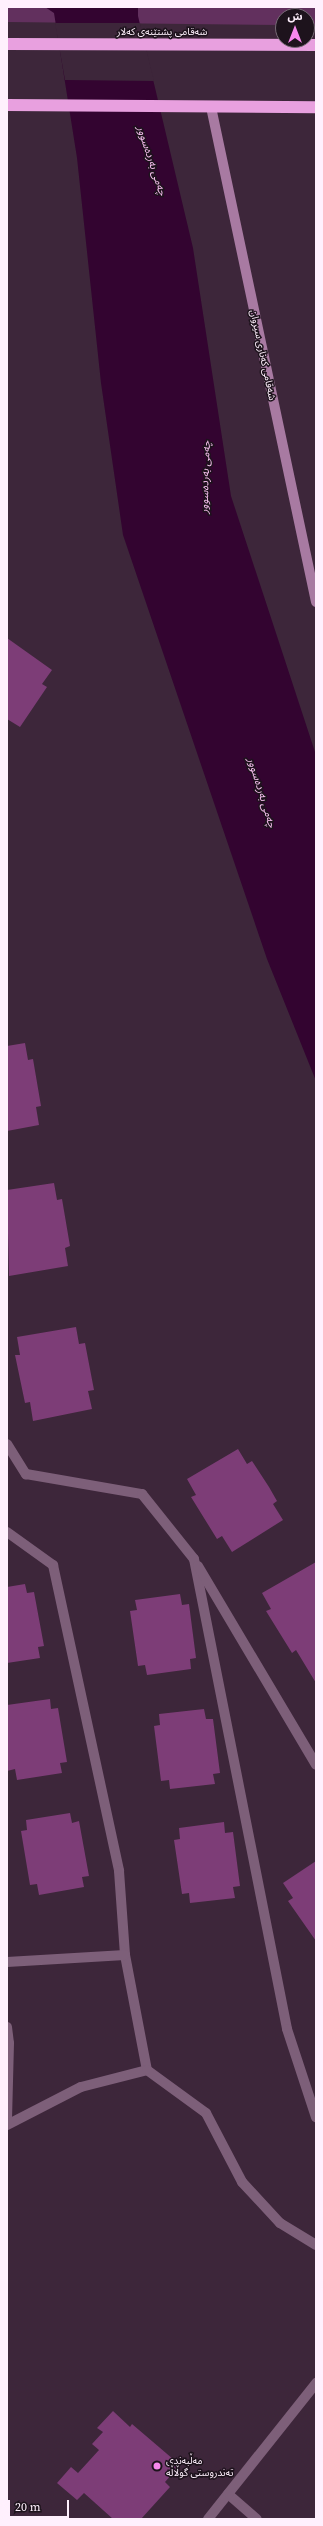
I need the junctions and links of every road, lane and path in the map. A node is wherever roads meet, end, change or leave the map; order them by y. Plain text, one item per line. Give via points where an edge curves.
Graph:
1 (7, 44) edge
2 (316, 45) edge
3 (7, 105) edge
4 (212, 107) junction
5 (316, 107) edge
6 (313, 583) edge
7 (316, 602) edge
8 (7, 1444) edge
9 (7, 1532) edge
10 (194, 1559) junction
11 (316, 1766) edge
12 (125, 1955) junction
13 (7, 1962) edge
14 (7, 2027) edge
15 (146, 2070) junction
16 (316, 2117) edge
17 (7, 2118) edge
18 (7, 2125) edge
19 (316, 2245) edge
20 (316, 2383) edge
21 (228, 2494) junction
22 (208, 2519) edge
23 (257, 2519) edge

1 - 2 highway, شەقامی پشتێنەی کەلار
3 - 4 highway
4 - 5 highway
4 - 6 street, شەقامی کەناری سیروان
6 - 7 street, شەقامی کەناری سیروان
8 - 10 street via 26,1474 142,1494
9 - 12 street via 53,1565 119,1871
10 - 11 street
10 - 16 street via 287,2029
12 - 13 street
12 - 15 street
14 - 17 street
15 - 18 street via 80,2087
15 - 19 street via 206,2113 242,2182 280,2223
20 - 21 street
21 - 22 street
21 - 23 street

